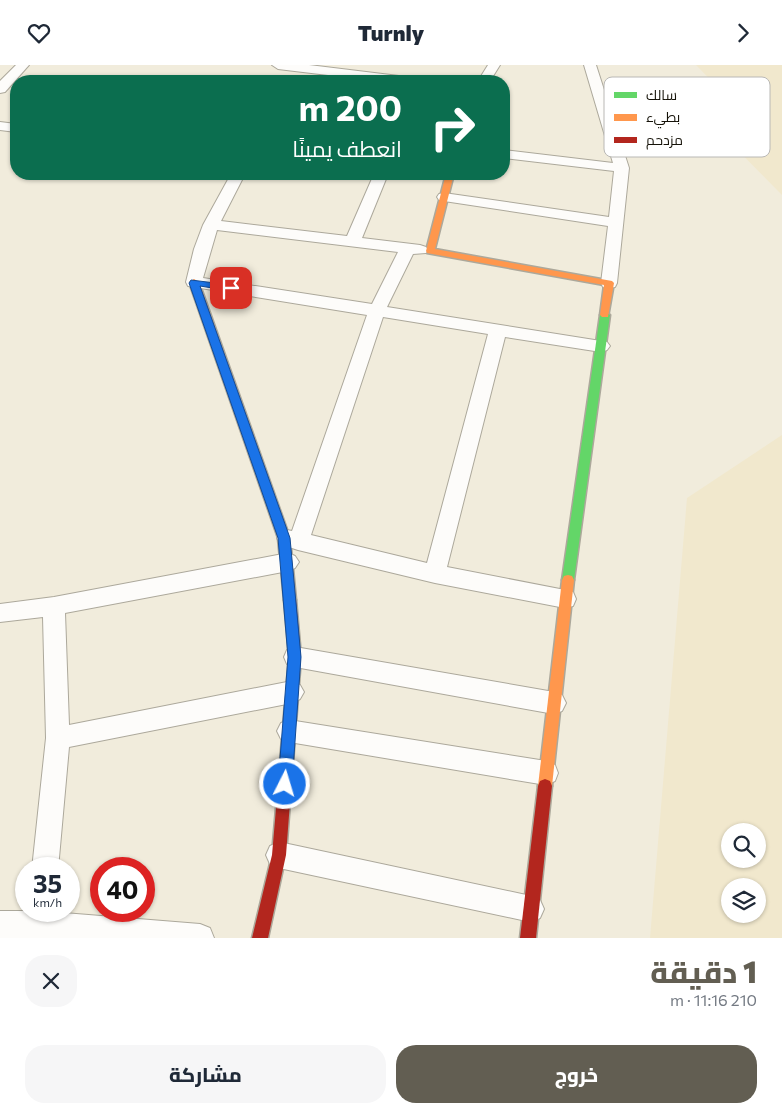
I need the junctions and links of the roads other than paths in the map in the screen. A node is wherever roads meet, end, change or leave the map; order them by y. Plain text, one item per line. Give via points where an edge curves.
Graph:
1 (24, 65) edge
2 (278, 65) edge
3 (590, 65) edge
4 (294, 67) junction
5 (313, 67) edge
6 (14, 75) edge
7 (290, 75) edge
8 (367, 75) edge
9 (10, 79) edge
10 (0, 89) edge
11 (604, 110) edge
12 (510, 156) edge
13 (619, 157) edge
14 (622, 168) junction
15 (235, 180) edge
16 (378, 180) edge
17 (448, 180) edge
18 (444, 197) junction
19 (616, 223) junction
20 (211, 225) junction
21 (352, 243) junction
22 (407, 249) junction
23 (430, 251) junction
24 (194, 283) junction
25 (610, 283) junction
26 (377, 311) junction
27 (498, 330) junction
28 (601, 346) junction
29 (291, 540) junction
30 (288, 562) junction
31 (436, 574) junction
32 (565, 599) junction
33 (54, 606) junction
34 (0, 613) edge
35 (295, 657) junction
36 (292, 693) junction
37 (554, 703) junction
38 (289, 731) junction
39 (58, 738) junction
40 (546, 773) junction
41 (279, 855) junction
42 (46, 857) edge
43 (531, 909) junction
44 (17, 922) edge
45 (72, 922) edge
46 (0, 925) edge
47 (200, 938) edge
48 (260, 938) edge
49 (528, 938) edge

1 - 6 street
2 - 4 street
3 - 11 street
4 - 5 street
4 - 7 street
5 - 8 street
9 - 10 street
12 - 14 street
13 - 14 street
14 - 19 street
15 - 20 street
16 - 21 street
17 - 18 street
18 - 19 street
18 - 23 street
19 - 25 street
20 - 21 street
20 - 24 street
21 - 22 street
22 - 23 street
22 - 26 street
23 - 25 street
24 - 26 street
24 - 29 street
25 - 28 street
26 - 27 street
26 - 29 street
27 - 28 street
27 - 31 street
28 - 32 street
29 - 30 street
29 - 31 street
30 - 33 street
30 - 35 street
31 - 32 street
32 - 37 street
33 - 34 street
33 - 39 street
35 - 36 street
35 - 37 street
36 - 38 street
36 - 39 street
37 - 40 street
38 - 40 street
38 - 41 street
39 - 42 street
40 - 43 street
41 - 43 street
41 - 48 street
43 - 49 street
44 - 46 street
45 - 47 street

